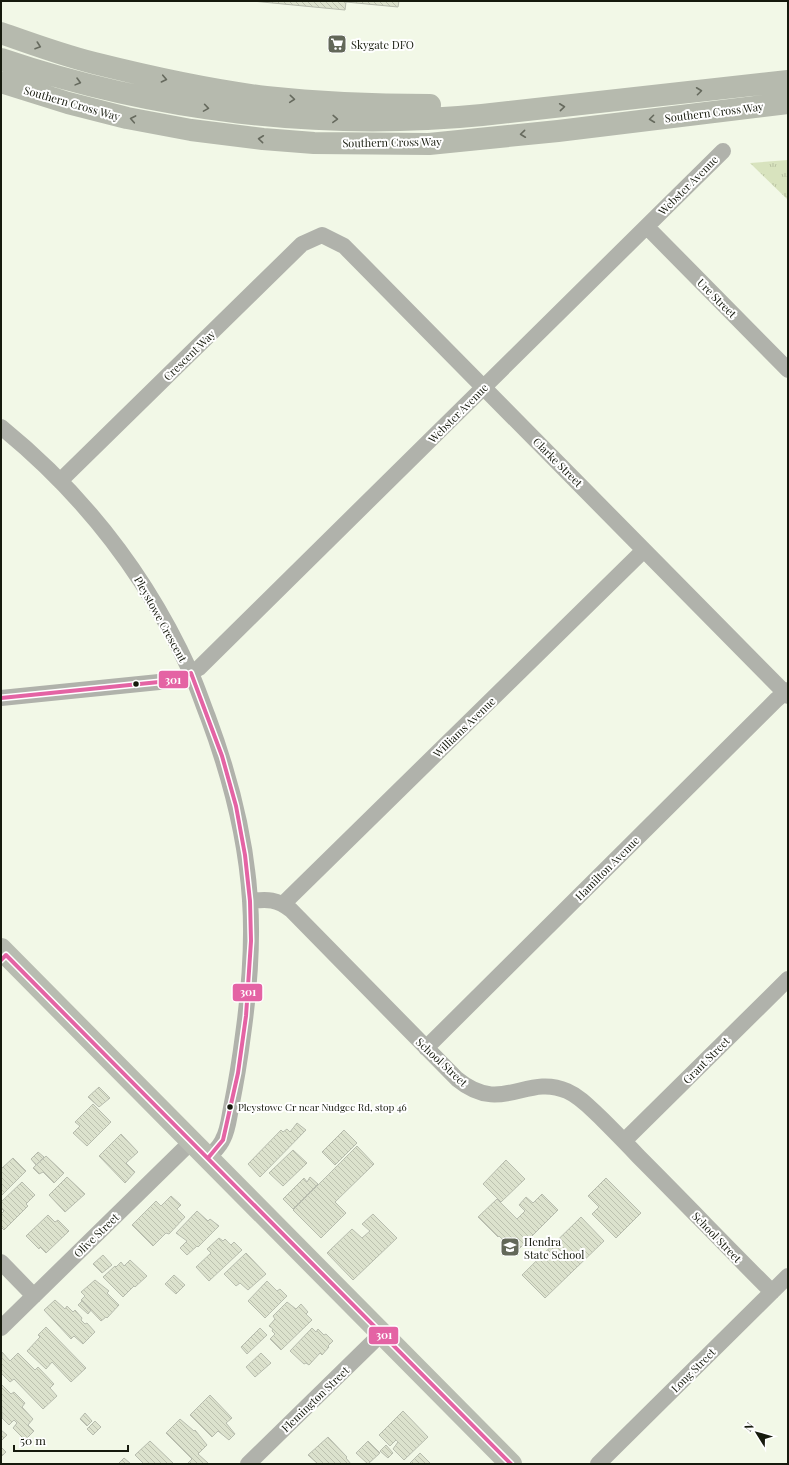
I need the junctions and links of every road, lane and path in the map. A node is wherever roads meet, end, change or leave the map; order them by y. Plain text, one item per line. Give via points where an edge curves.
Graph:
1 (1, 33) edge
2 (1, 59) edge
3 (788, 81) edge
4 (1, 82) edge
5 (788, 104) edge
6 (482, 115) junction
7 (723, 151) dead end
8 (646, 227) junction
9 (322, 235) joint
10 (788, 370) edge
11 (484, 387) junction
12 (1, 427) edge
13 (60, 481) junction
14 (644, 550) junction
15 (191, 673) junction
16 (787, 693) edge
17 (1, 698) edge
18 (250, 901) junction
19 (283, 904) junction
20 (1, 949) edge
21 (788, 979) edge
22 (426, 1048) junction
23 (624, 1141) junction
24 (191, 1142) junction
25 (208, 1158) junction
26 (1, 1262) edge
27 (788, 1276) edge
28 (772, 1292) junction
29 (34, 1296) junction
30 (1, 1328) edge
31 (382, 1333) junction
32 (248, 1464) edge
33 (511, 1464) edge
34 (598, 1464) edge

1 -> 6 highway via 92,63 230,92 336,104 450,105
2 -> 6 highway, Southern Cross Way via 37,71 139,96 251,114 387,121
6 -> 3 highway, Southern Cross Way
5 -> 4 highway, Southern Cross Way via 429,144 314,143 199,131 127,118
7 - 8 street, Webster Avenue
8 - 10 street, Ure Street
8 - 11 street, Webster Avenue
9 - 11 street, Clarke Street via 344,246
9 - 13 street, Crescent Way via 302,244
11 - 14 street, Clarke Street
11 - 15 street, Webster Avenue via 199,668
12 - 13 street, Pleystowe Crescent
13 - 15 street, Pleystowe Crescent via 107,534 137,575
14 - 16 street, Clarke Street
14 - 19 street, Williams Avenue
15 - 17 street, Webster Avenue via 168,682
15 - 18 street, Pleystowe Crescent via 222,756 236,806
16 - 22 street, Hamilton Avenue
18 - 19 street via 268,900
18 - 25 street, Pleystowe Crescent via 251,941 238,1073 223,1140
19 - 22 street, School Street
20 - 24 main road
21 - 23 street, Grant Street
22 - 23 street, School Street via 466,1086 482,1094 502,1095 543,1086 566,1091 578,1097
23 - 28 street, School Street
24 - 25 main road
24 - 29 street, Olive Street
25 - 31 main road
26 - 29 street
27 - 28 street, Long Street
28 - 34 street, Long Street
29 - 30 street, Olive Street
31 - 32 street, Flemington Street
31 - 33 main road

